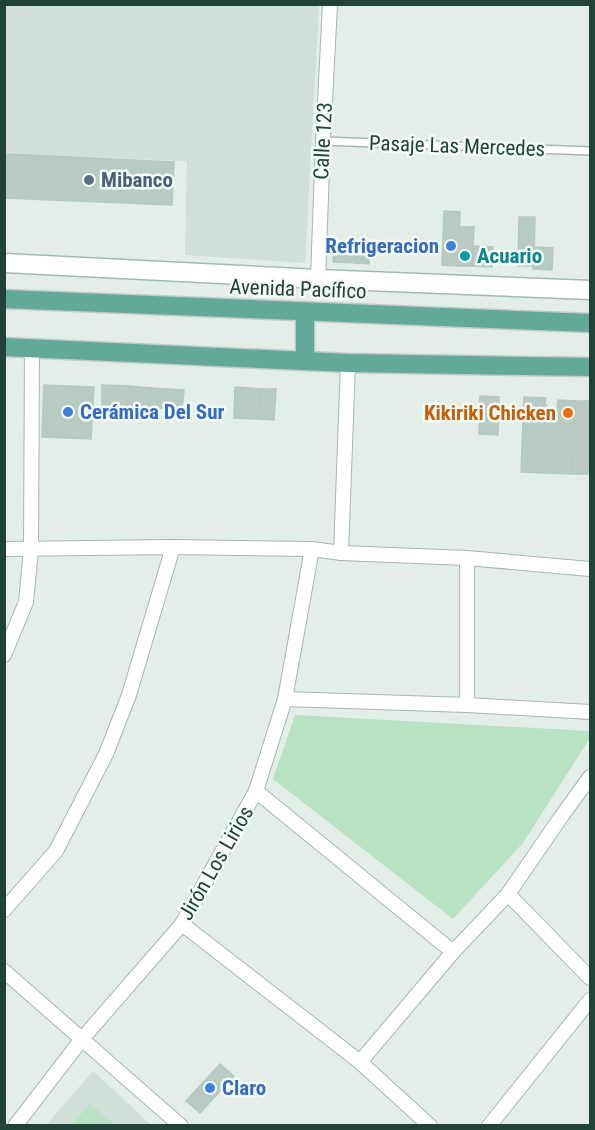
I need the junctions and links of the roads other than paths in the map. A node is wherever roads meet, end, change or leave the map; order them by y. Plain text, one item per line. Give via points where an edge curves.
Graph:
1 (330, 4) edge
2 (323, 141) junction
3 (591, 151) edge
4 (4, 263) edge
5 (318, 279) junction
6 (591, 290) edge
7 (4, 299) edge
8 (305, 312) junction
9 (591, 323) edge
10 (4, 347) edge
11 (32, 348) junction
12 (305, 360) junction
13 (348, 363) junction
14 (591, 367) edge
15 (173, 548) junction
16 (4, 549) edge
17 (312, 549) junction
18 (31, 550) junction
19 (341, 553) junction
20 (467, 558) junction
21 (591, 569) edge
22 (4, 655) edge
23 (285, 699) junction
24 (467, 705) junction
25 (591, 712) edge
26 (591, 777) edge
27 (256, 791) junction
28 (508, 894) junction
29 (4, 910) edge
30 (182, 924) junction
31 (453, 952) junction
32 (4, 971) edge
33 (591, 978) edge
34 (591, 1000) edge
35 (82, 1039) junction
36 (360, 1062) junction
37 (15, 1125) edge
38 (181, 1125) edge
39 (430, 1125) edge
40 (489, 1125) edge

1 - 2 street, Calle 123
2 - 3 lane, Pasaje Las Mercedes
2 - 5 street, Calle 123
4 - 5 street
5 - 6 street
7 - 8 main road, Avenida Pacífico
8 - 9 main road, Avenida Pacífico
8 - 12 main road
10 - 11 main road
11 - 12 main road
11 - 18 street
12 - 13 main road
13 - 14 main road
13 - 19 street
15 - 17 street
15 - 18 street
15 - 29 street via 129,695 106,754 56,851
16 - 18 street
17 - 19 street
17 - 23 street, Jirón Los Lirios
18 - 22 street via 26,602
19 - 20 street
20 - 21 street
20 - 24 street
23 - 24 street
23 - 27 street, Jirón Los Lirios
24 - 25 street
26 - 28 street
27 - 30 street, Jirón Los Lirios
27 - 31 street
28 - 31 street
28 - 33 street
30 - 35 street, Jirón Los Lirios
30 - 36 street
31 - 36 street
32 - 35 street
34 - 40 street
35 - 37 street, Jirón Los Lirios
35 - 38 street
36 - 39 street

